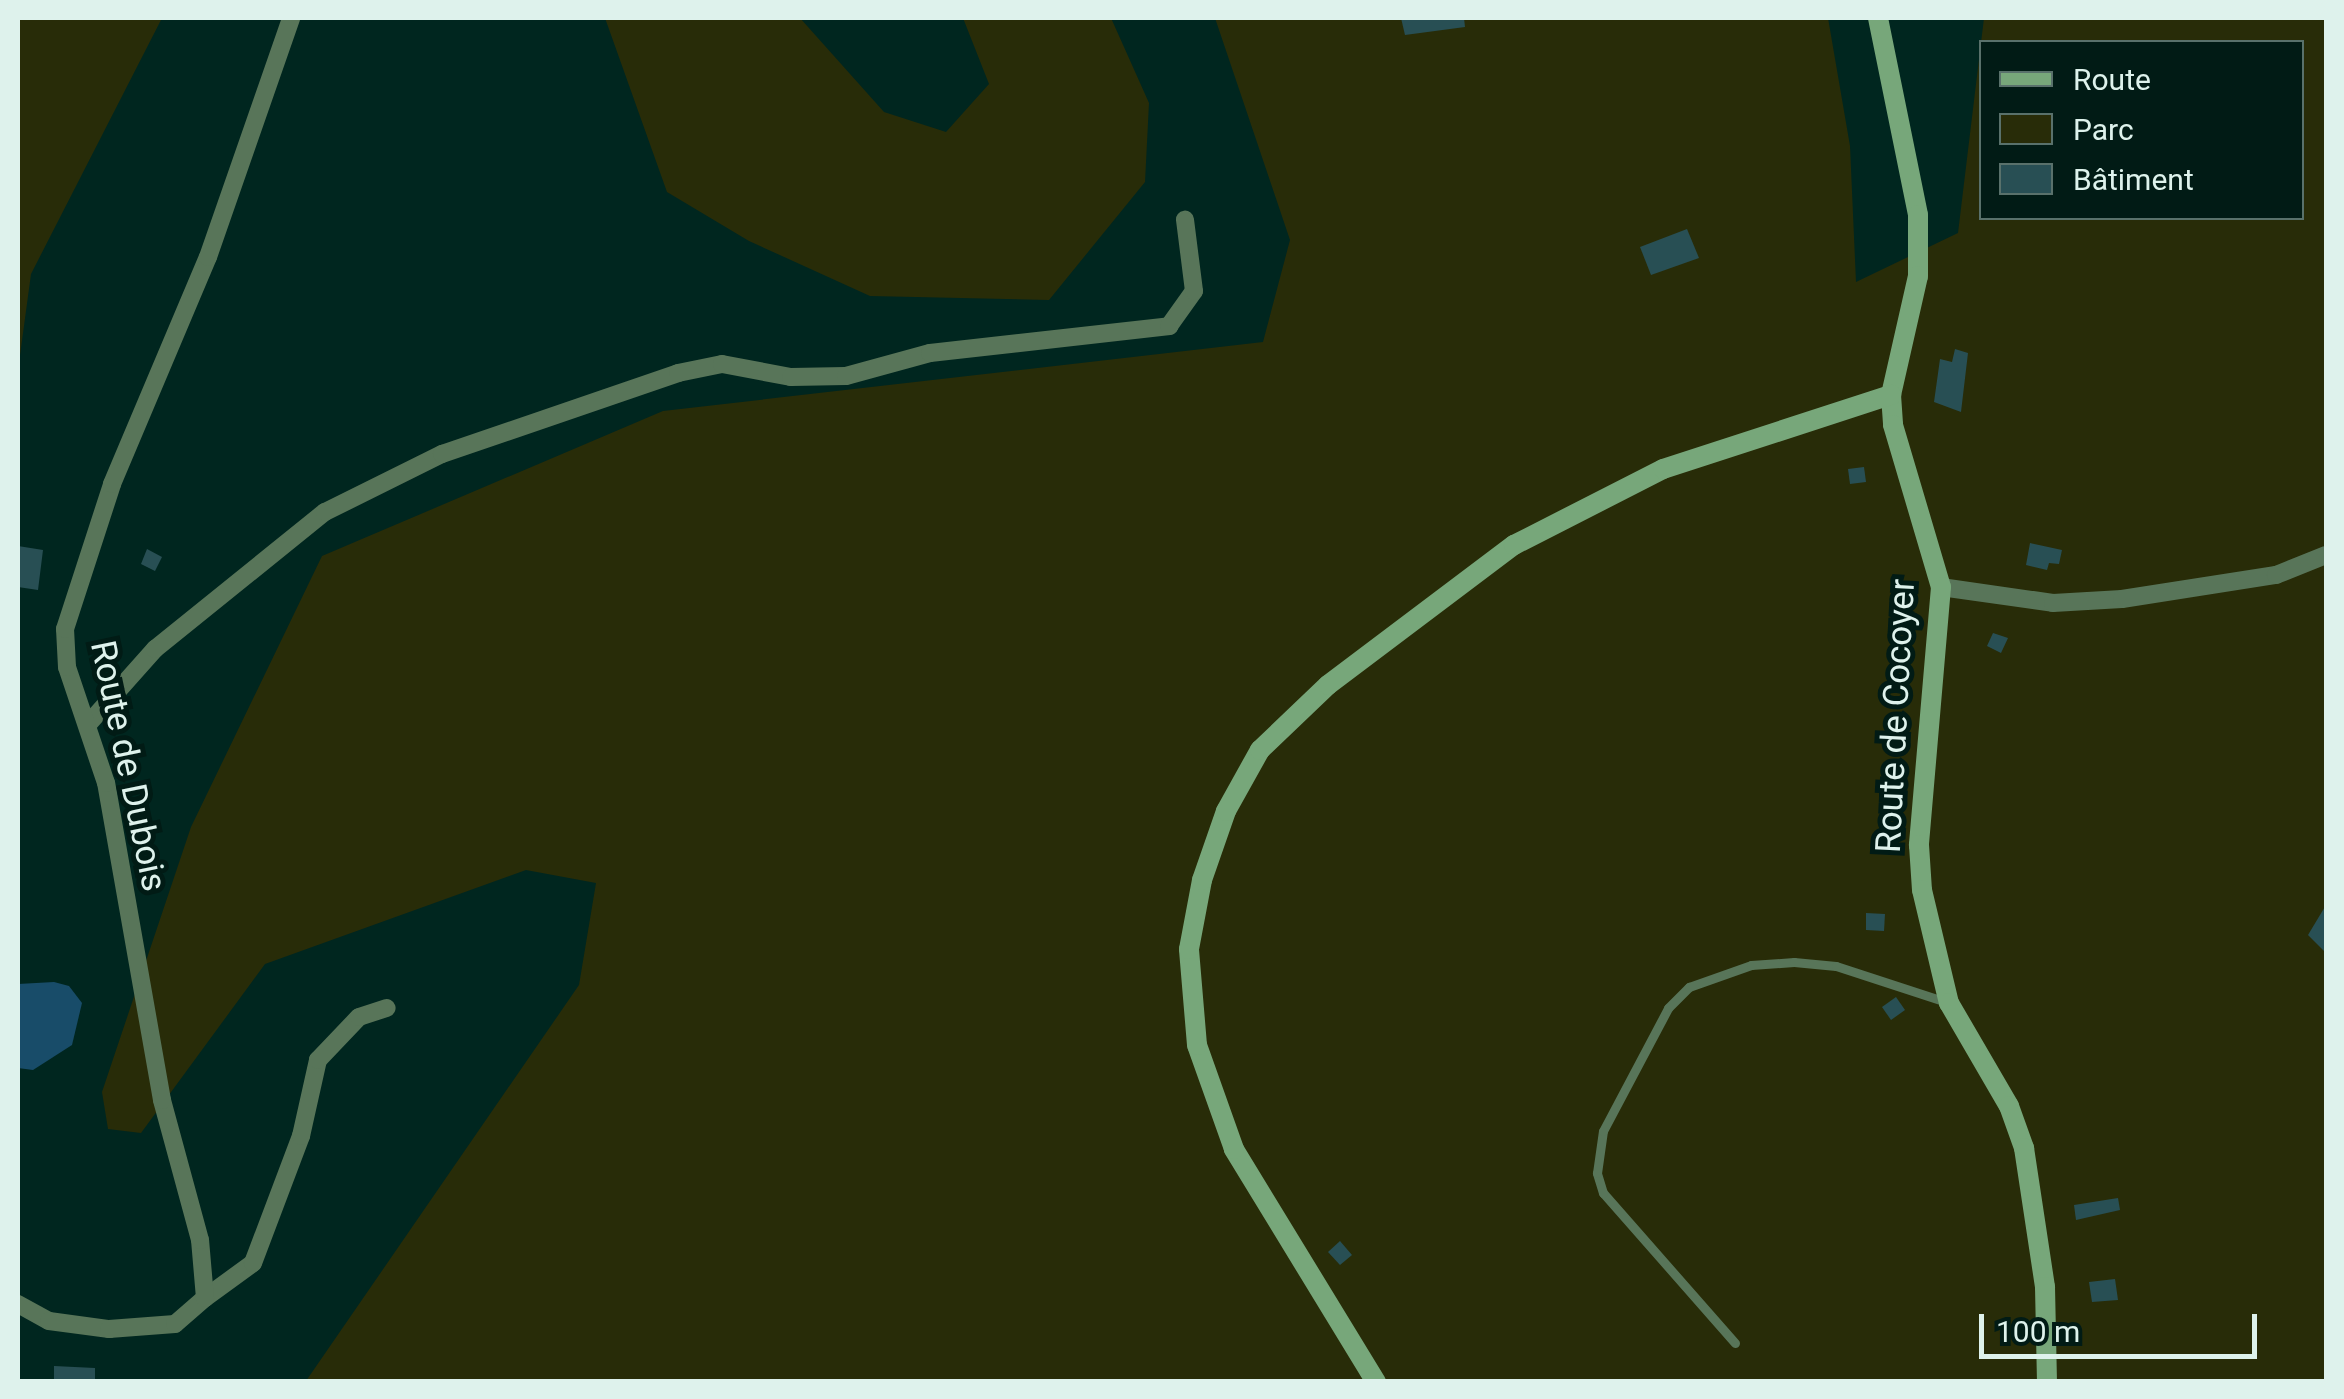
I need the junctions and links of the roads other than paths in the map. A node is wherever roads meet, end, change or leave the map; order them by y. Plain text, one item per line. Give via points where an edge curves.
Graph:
1 (291, 18) edge
2 (1878, 18) edge
3 (1184, 220) dead end
4 (1892, 396) junction
5 (2326, 555) edge
6 (1941, 587) junction
7 (90, 722) junction
8 (1949, 1002) junction
9 (387, 1008) dead end
10 (205, 1298) junction
11 (18, 1304) edge
12 (1735, 1343) dead end
13 (1376, 1382) edge
14 (2047, 1382) edge

1 - 7 street, Route de Dubois via 208,258 112,484 65,629 67,667
2 - 4 main road via 1918,215 1918,276
3 - 7 street via 1194,292 1170,326 930,352 846,376 791,377 722,364 442,454 325,512 154,649
4 - 6 main road, Route de Cocoyer via 1902,460
4 - 13 main road via 1663,469 1514,545 1328,685 1260,750 1226,811 1202,880 1190,949 1198,1045 1234,1150
5 - 6 street via 2276,576 2122,599 2053,603
6 - 8 main road, Route de Cocoyer via 1919,845 1932,948
7 - 10 street, Route de Dubois via 162,1100 200,1240
8 - 12 lane via 1836,966 1794,962 1752,966 1689,987 1668,1008 1602,1132 1597,1172 1604,1194
8 - 14 main road, Route de Cocoyer via 2009,1106 2024,1148 2045,1286
9 - 10 street via 359,1017 318,1060 302,1136 253,1262
10 - 11 street via 175,1324 109,1329 50,1320

